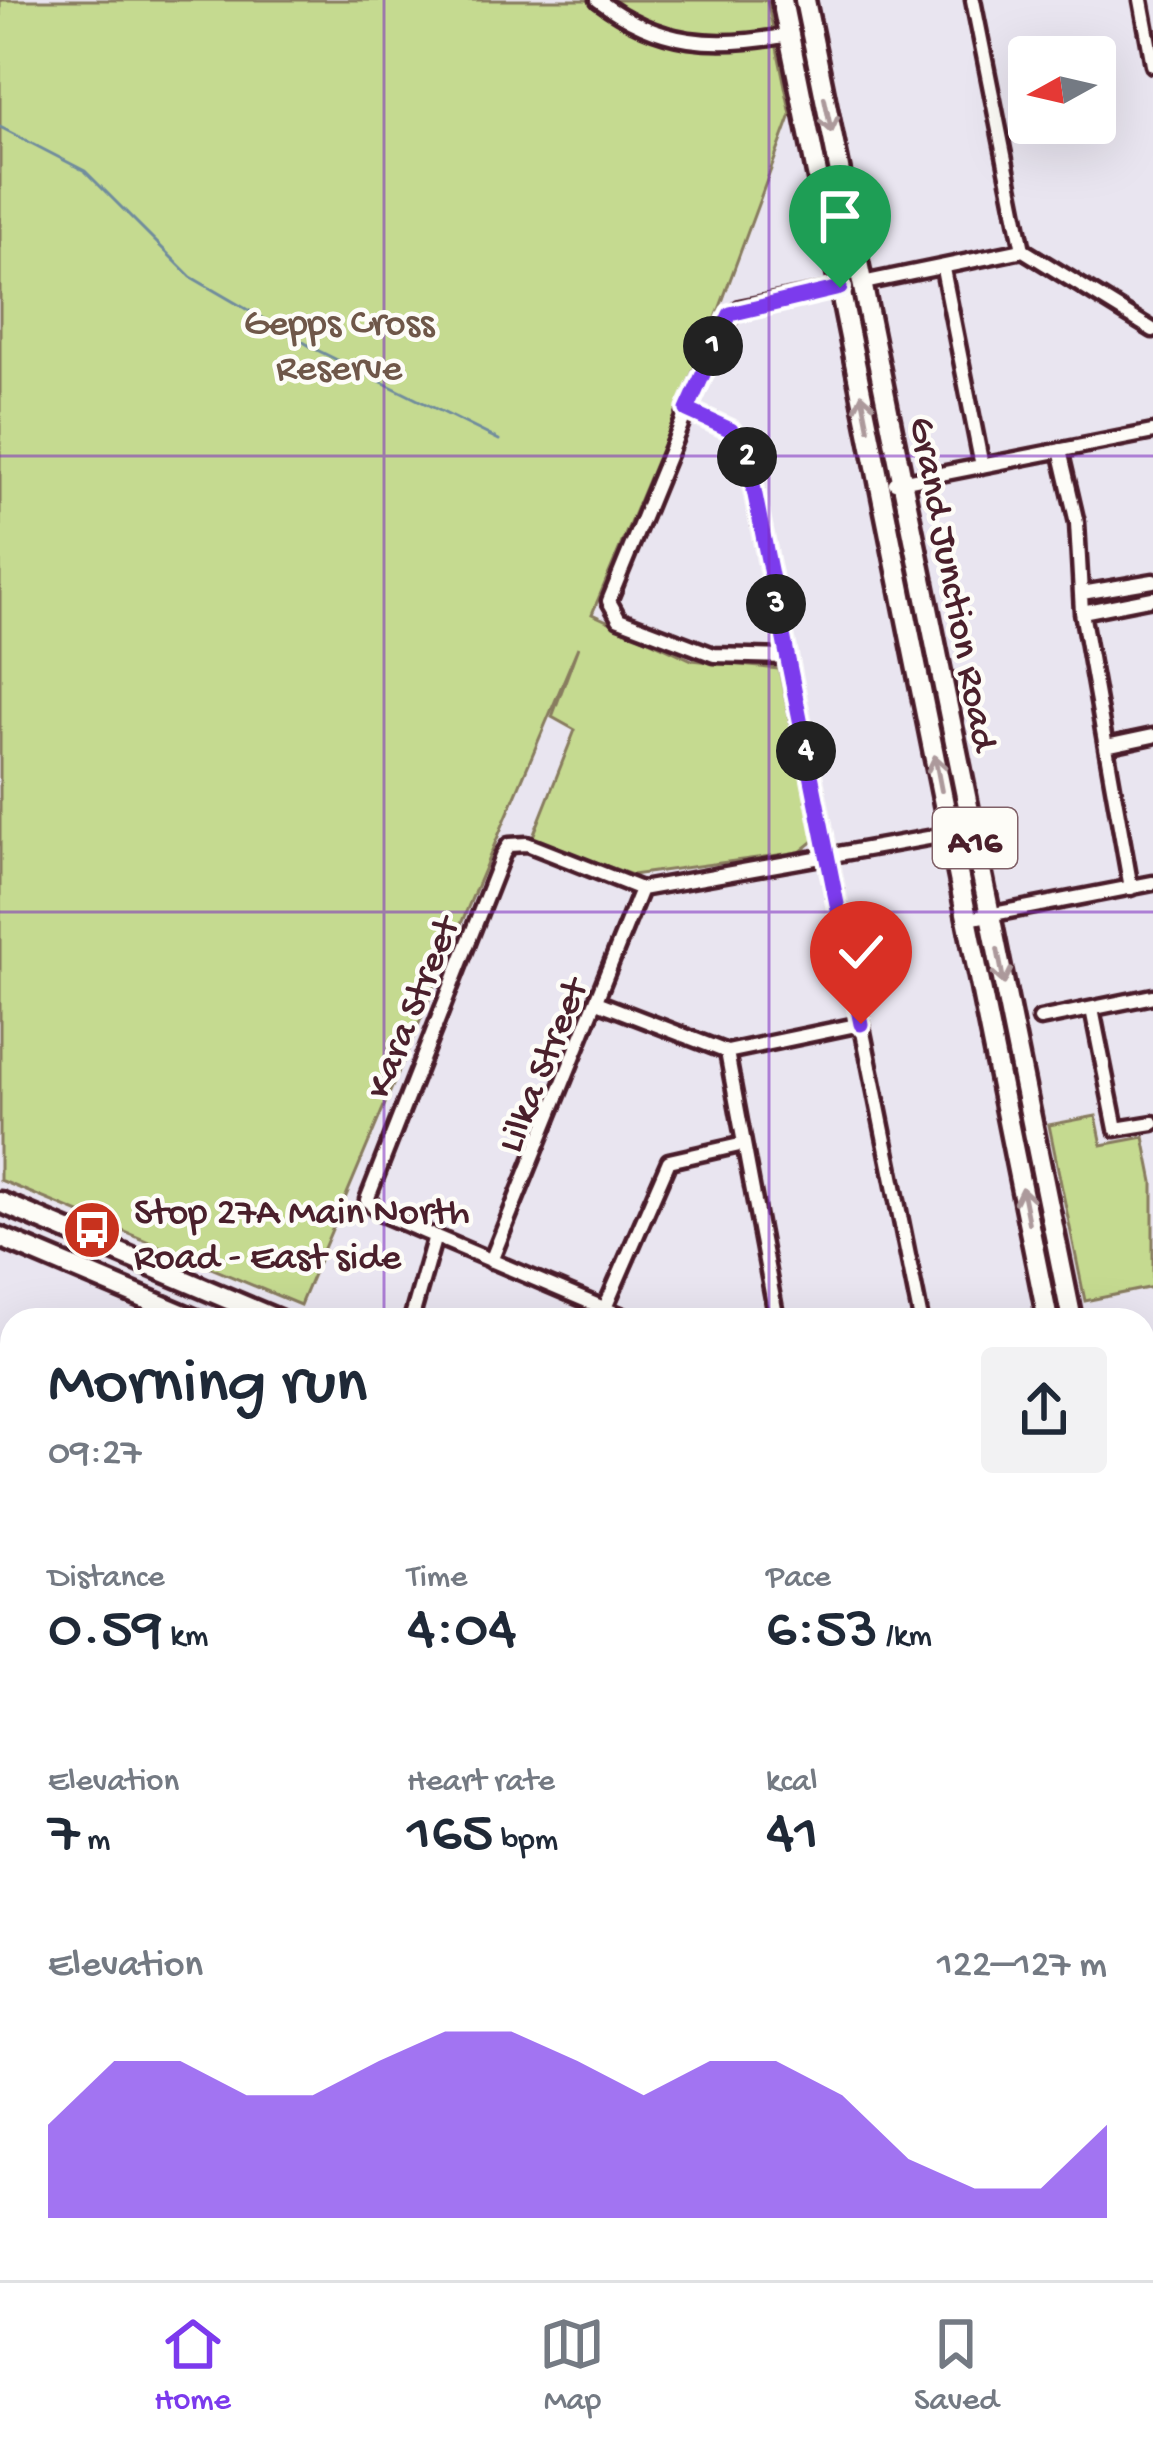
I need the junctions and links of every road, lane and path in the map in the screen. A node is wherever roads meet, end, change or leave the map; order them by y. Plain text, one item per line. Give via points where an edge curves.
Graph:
1 (598, 0) edge
2 (782, 0) edge
3 (802, 0) edge
4 (973, 0) edge
5 (1141, 0) edge
6 (789, 34) junction
7 (1153, 65) edge
8 (1023, 250) junction
9 (943, 268) junction
10 (863, 283) junction
11 (840, 288) junction
12 (1153, 330) edge
13 (687, 410) junction
14 (1153, 432) edge
15 (1060, 450) junction
16 (982, 466) junction
17 (902, 482) junction
18 (880, 487) junction
19 (1153, 581) edge
20 (1082, 593) junction
21 (1153, 598) edge
22 (1082, 612) junction
23 (787, 657) junction
24 (1153, 736) edge
25 (1106, 746) junction
26 (974, 830) junction
27 (951, 834) junction
28 (828, 857) junction
29 (1153, 883) edge
30 (1131, 888) junction
31 (641, 889) junction
32 (991, 914) junction
33 (968, 919) junction
34 (1153, 997) edge
35 (597, 1002) junction
36 (1092, 1009) junction
37 (1040, 1019) dead end
38 (861, 1024) junction
39 (727, 1052) junction
40 (1153, 1123) edge
41 (744, 1144) junction
42 (0, 1202) edge
43 (435, 1236) junction
44 (0, 1237) edge
45 (491, 1261) junction
46 (168, 1308) edge
47 (250, 1308) edge
48 (414, 1308) edge
49 (604, 1308) joint
50 (775, 1308) edge
51 (919, 1308) edge
52 (1046, 1308) edge
53 (1070, 1308) edge

1 - 6 street via 674,41 714,45
2 - 6 highway, Grand Junction Road / A16
3 - 6 highway, Grand Junction Road via 803,29
3 -> 10 highway, Grand Junction Road / A16
4 - 8 street
5 - 7 street
6 - 11 highway, Grand Junction Road / A16
8 - 9 street
8 - 12 street
9 - 10 street
9 - 16 street
10 - 17 highway, Grand Junction Road / A16
11 - 13 street via 730,314
18 -> 11 highway, Grand Junction Road / A16
13 - 23 street via 743,444
13 - 23 street via 612,610 695,651
14 - 15 street
15 - 16 street
15 - 20 street
16 - 17 street
17 - 18 street
17 - 26 highway, Grand Junction Road / A16
27 -> 18 highway, Grand Junction Road / A16
19 - 20 street
20 - 22 street
21 - 22 street
22 - 25 street
23 - 28 street
24 - 25 street
25 - 30 street
26 - 27 street
26 - 32 highway, Grand Junction Road / A16
27 - 28 street
27 - 33 highway, Grand Junction Road / A16
28 - 31 street
28 - 38 street
29 - 30 street
30 - 32 street
31 - 35 street, Lilka Street
31 - 43 street, Kara Street via 518,842 503,854 367,1200
32 - 33 street
32 -> 53 highway, Grand Junction Road / A16
52 -> 33 highway, Grand Junction Road / A16
34 - 36 street
35 - 39 street
35 - 45 street, Lilka Street
36 - 37 street
36 - 40 street via 1116,1129
38 - 39 street
38 - 51 street
39 - 41 street
41 - 49 street via 685,1155 662,1169
41 - 50 street
42 - 47 highway
43 - 45 street
43 - 48 street
44 - 46 highway
45 - 49 street

